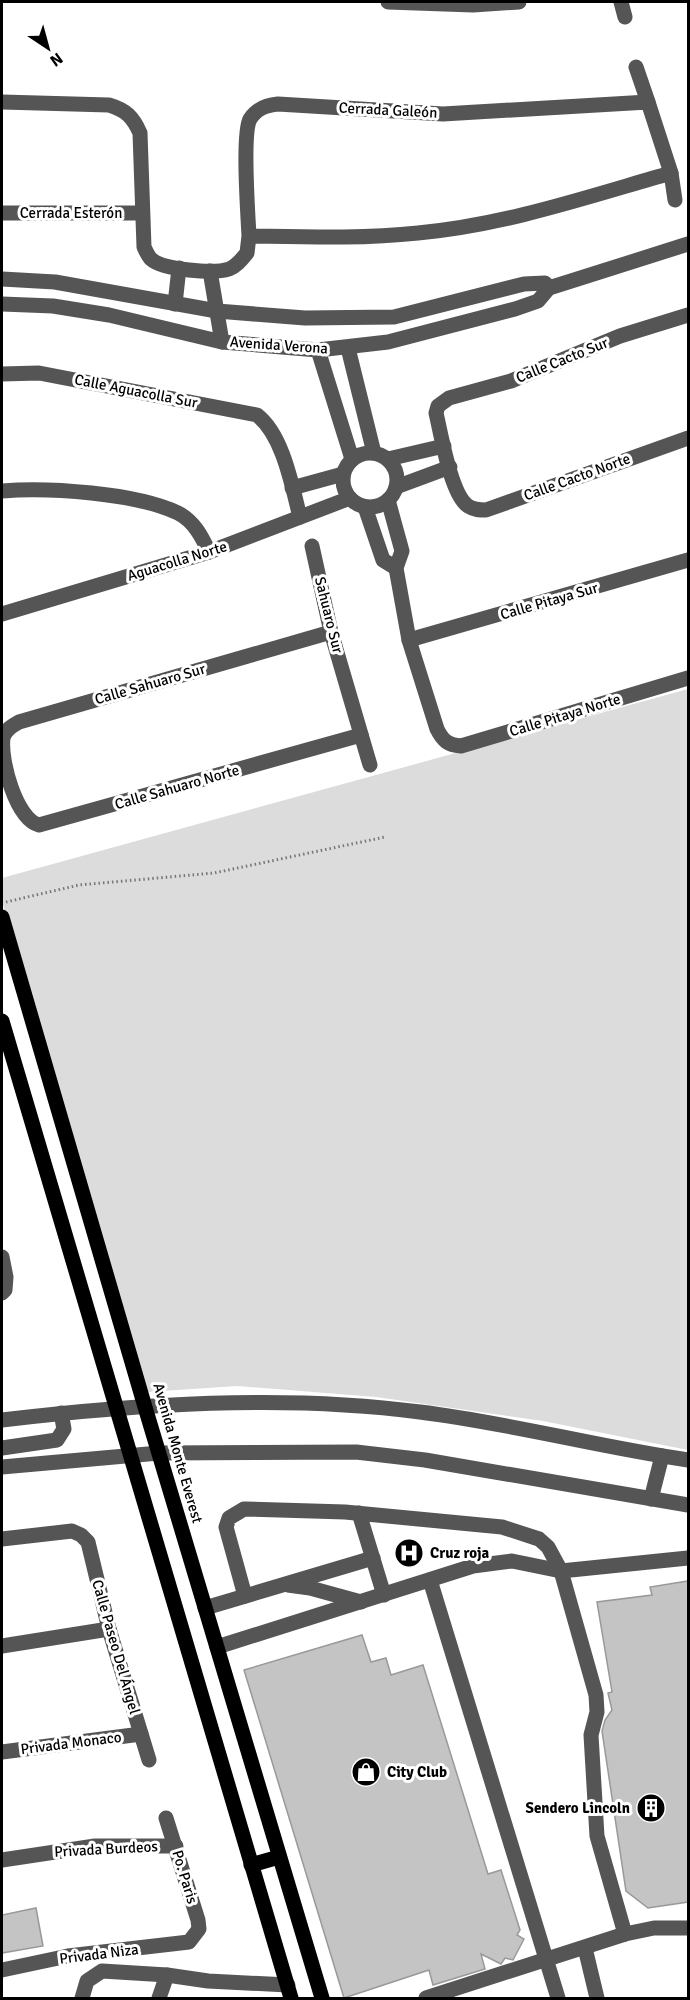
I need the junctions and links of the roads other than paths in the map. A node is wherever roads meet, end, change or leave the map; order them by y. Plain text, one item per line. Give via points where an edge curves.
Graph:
1 (388, 2) edge
2 (519, 2) edge
3 (621, 2) edge
4 (625, 17) dead end
5 (636, 67) dead end
6 (2, 102) edge
7 (648, 102) junction
8 (671, 173) junction
9 (675, 201) dead end
10 (2, 213) edge
11 (141, 213) junction
12 (249, 236) junction
13 (688, 244) edge
14 (179, 268) junction
15 (210, 271) junction
16 (2, 279) edge
17 (549, 288) junction
18 (2, 304) edge
19 (176, 304) junction
20 (217, 311) junction
21 (688, 315) edge
22 (222, 342) junction
23 (348, 348) junction
24 (318, 350) junction
25 (2, 374) edge
26 (688, 438) edge
27 (444, 446) junction
28 (381, 456) junction
29 (352, 459) junction
30 (450, 467) junction
31 (343, 474) junction
32 (396, 487) junction
33 (292, 488) junction
34 (2, 491) edge
35 (350, 498) junction
36 (388, 500) junction
37 (365, 507) junction
38 (300, 517) junction
39 (312, 546) dead end
40 (209, 552) junction
41 (688, 560) edge
42 (396, 568) junction
43 (2, 614) edge
44 (331, 632) junction
45 (409, 640) junction
46 (688, 678) edge
47 (361, 735) junction
48 (370, 765) dead end
49 (5, 778) edge
50 (2, 917) edge
51 (2, 1021) edge
52 (2, 1257) edge
53 (3, 1291) edge
54 (145, 1407) junction
55 (117, 1408) junction
56 (61, 1413) junction
57 (2, 1419) edge
58 (2, 1448) edge
59 (159, 1453) junction
60 (130, 1455) junction
61 (662, 1456) junction
62 (688, 1460) edge
63 (2, 1467) edge
64 (651, 1499) junction
65 (688, 1505) edge
66 (359, 1513) junction
67 (2, 1539) edge
68 (373, 1558) junction
69 (688, 1558) edge
70 (561, 1571) junction
71 (430, 1580) junction
72 (282, 1584) junction
73 (384, 1595) junction
74 (245, 1596) junction
75 (361, 1602) junction
76 (206, 1608) junction
77 (109, 1629) junction
78 (2, 1646) edge
79 (217, 1647) junction
80 (141, 1734) junction
81 (2, 1752) edge
82 (149, 1760) dead end
83 (166, 1818) dead end
84 (176, 1846) junction
85 (279, 1857) junction
86 (2, 1860) edge
87 (251, 1864) junction
88 (688, 1928) edge
89 (625, 1934) junction
90 (195, 1936) joint
91 (585, 1948) junction
92 (547, 1960) junction
93 (2, 1970) edge
94 (167, 1975) junction
95 (290, 1992) edge
96 (82, 1998) edge
97 (159, 1998) edge
98 (322, 1998) edge
99 (426, 1998) edge
100 (558, 1998) edge
101 (597, 1998) edge

1 - 2 street
3 - 4 street
5 - 7 street
6 - 11 street, Cerrada Esterón via 110,105 123,110 134,119 140,133
7 - 8 street
7 - 12 street, Cerrada Galeón via 443,114 266,105 247,127
8 - 9 street
8 - 12 street via 538,212 470,226 357,237
10 - 11 street, Cerrada Esterón
11 - 14 street, Cerrada Esterón via 144,247 150,258
12 - 15 street, Cerrada Galeón via 247,254 240,262 229,269
13 - 17 street, Avenida Verona
14 - 15 street, Cerrada Esterón
14 - 19 street
15 - 20 street
16 - 19 street, Avenida Verona via 55,282
17 - 20 street, Avenida Verona via 538,281 394,316 305,318
17 - 23 street, Avenida Verona via 538,301 515,309 388,342
18 - 22 street, Avenida Verona via 75,309
19 - 20 street, Avenida Verona
20 - 22 street
21 - 27 street, Calle Cacto Sur via 620,336 511,381 448,398 436,413
22 - 24 street, Avenida Verona
23 - 24 street, Avenida Verona
23 - 28 street
24 - 29 street
25 - 33 street, Calle Aguacolla Sur via 39,373 93,381 257,415 275,436
26 - 30 street, Calle Cacto Norte via 486,510 466,506
27 - 28 street
27 - 30 street
28 - 29 street via 358,455
28 - 32 street via 396,472
29 - 31 street
30 - 32 street
31 - 33 street
31 - 35 street
32 - 36 street
33 - 38 street
34 - 40 street via 64,490 156,506 189,521
35 - 37 street
35 - 38 street, Aguacolla Norte
36 - 37 street
36 - 42 street via 402,551
37 - 42 street via 383,560
38 - 40 street, Aguacolla Norte
39 - 44 street, Sahuaro Sur
40 - 43 street, Aguacolla Norte
41 - 45 street, Calle Pitaya Sur
42 - 45 street
44 - 47 street, Sahuaro Sur
44 - 49 street, Calle Sahuaro Sur via 19,722 2,739
45 - 46 street, Calle Pitaya Norte via 436,729 450,745 461,746
47 - 48 street, Sahuaro Sur
47 - 49 street, Calle Sahuaro Norte via 39,825 26,819
50 - 54 main road, Avenida Monte Everest
51 - 55 main road
52 - 53 street via 6,1277
54 - 55 street
54 - 59 main road, Avenida Monte Everest
54 - 61 street via 350,1404 442,1415
55 - 56 street
55 - 60 main road
56 - 57 street
56 - 58 street via 64,1429 57,1440
59 - 60 street
59 - 64 street via 356,1452
59 - 76 main road, Avenida Monte Everest
60 - 63 street
60 - 87 main road
61 - 62 street
61 - 64 street
64 - 65 street
66 - 68 street
66 - 70 street via 460,1521 529,1534 548,1547
66 - 74 street via 244,1509 235,1512 226,1527
67 - 77 street, Calle Paseo Del Ángel via 72,1531 81,1535 88,1542
68 - 72 street
68 - 73 street
69 - 70 street
70 - 71 street via 513,1561 473,1566
70 - 89 street via 596,1695 597,1712 591,1736 597,1836
71 - 73 street
71 - 92 street
72 - 74 street
72 - 75 street
73 - 75 street
74 - 76 street
75 - 79 street
76 - 79 main road, Avenida Monte Everest
77 - 78 street
77 - 80 street, Calle Paseo Del Ángel
79 - 85 main road, Avenida Monte Everest
80 - 81 street, Privada Monaco
80 - 82 street, Calle Paseo Del Ángel
83 - 84 street, Po. Paris
84 - 86 street, Privada Burdeos via 95,1846
84 - 90 street, Po. Paris via 198,1920
85 - 87 main road
85 - 98 main road, Avenida Monte Everest
87 - 95 main road
88 - 89 street via 654,1928
89 - 91 street
90 - 93 street, Privada Niza via 183,1945 68,1956
91 - 92 street
91 - 101 street
92 - 99 street
92 - 100 street
94 - 95 street
94 - 96 street via 102,1971 87,1981
94 - 97 street

